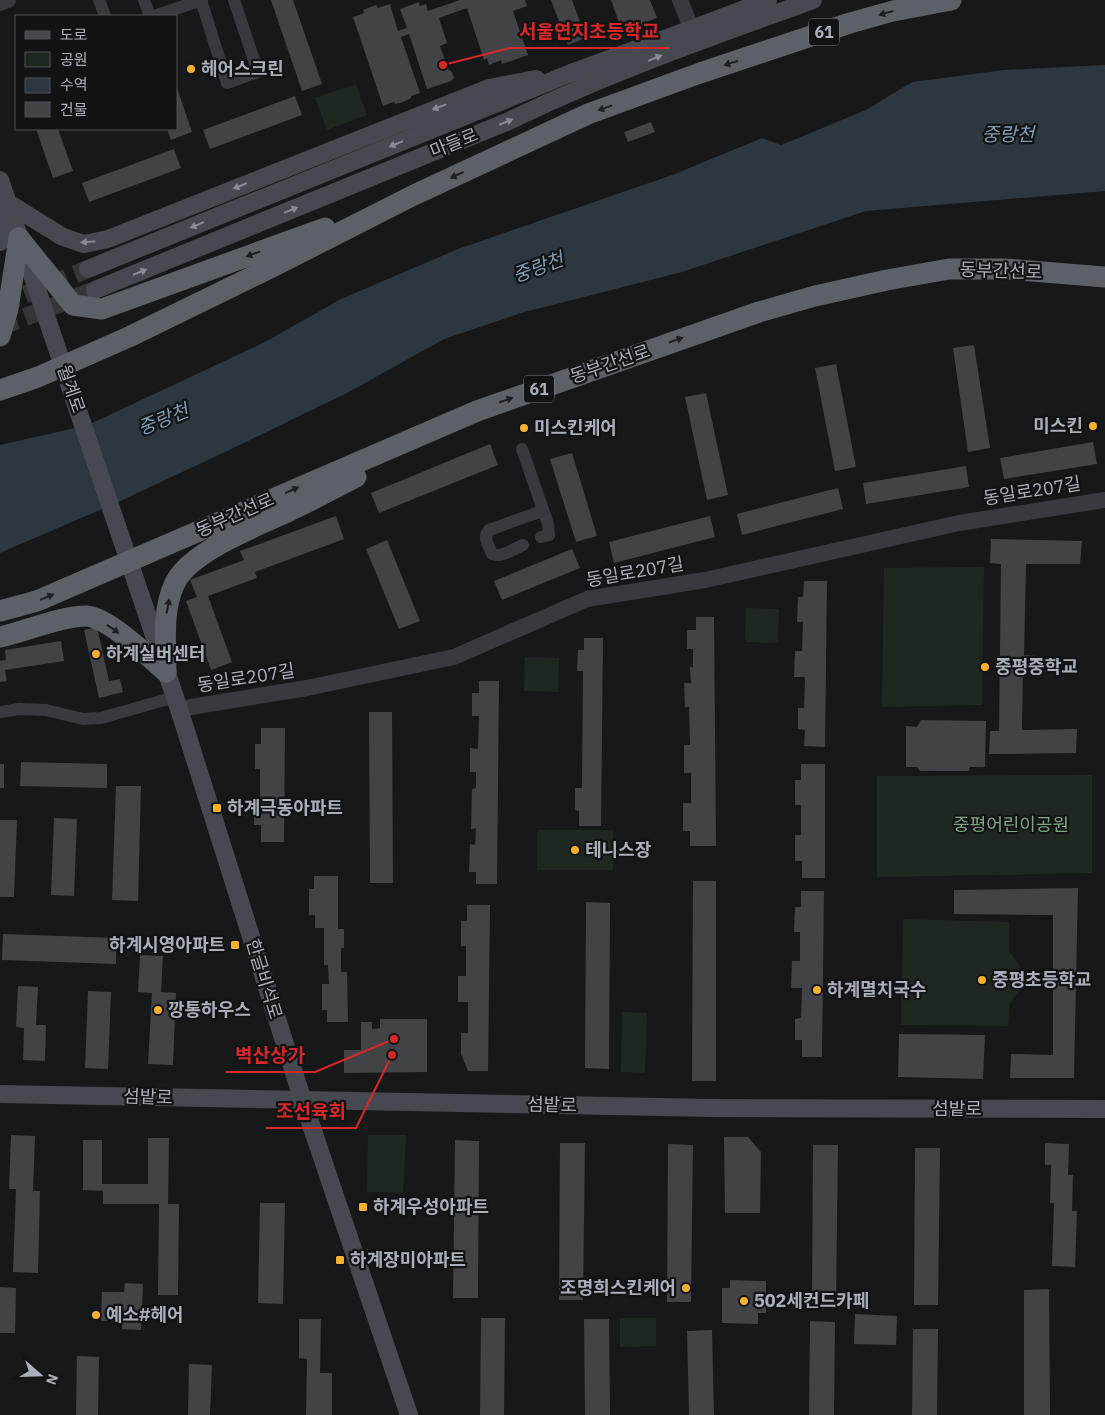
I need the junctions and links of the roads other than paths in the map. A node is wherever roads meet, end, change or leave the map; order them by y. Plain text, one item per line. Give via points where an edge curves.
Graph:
1 (8, 0) edge
2 (99, 0) edge
3 (144, 0) edge
4 (202, 0) edge
5 (234, 0) edge
6 (680, 0) edge
7 (768, 0) edge
8 (813, 0) edge
9 (951, 0) edge
10 (0, 3) edge
11 (105, 15) edge
12 (150, 15) edge
13 (157, 15) edge
14 (695, 36) junction
15 (571, 73) junction
16 (0, 180) edge
17 (414, 195) junction
18 (8, 203) junction
19 (10, 240) edge
20 (270, 268) junction
21 (88, 269) tunnel mouth
22 (1105, 277) edge
23 (95, 290) tunnel mouth
24 (0, 336) edge
25 (0, 377) edge
26 (0, 390) edge
27 (477, 410) junction
28 (522, 449) dead end
29 (1105, 500) edge
30 (542, 511) junction
31 (541, 537) dead end
32 (522, 545) dead end
33 (142, 599) joint
34 (0, 611) edge
35 (0, 637) edge
36 (166, 672) junction
37 (177, 703) junction
38 (0, 712) edge
39 (0, 1085) edge
40 (0, 1094) edge
41 (26, 1094) junction
42 (303, 1101) junction
43 (0, 1103) edge
44 (1105, 1109) edge
45 (409, 1415) edge

1 - 10 street
2 - 11 street
3 - 12 street
4 - 5 street via 227,83 258,72
4 - 13 street
6 - 14 street
7 - 14 main road, 마들로
8 - 14 main road, 마들로
9 -> 17 highway, 61 via 850,23 622,101
14 - 15 main road, 마들로
23 -> 14 main road, 마들로 via 509,121
15 -> 18 main road via 489,88 108,239 84,244 63,237
15 -> 21 main road, 마들로
16 - 18 main road, 월계로
17 -> 19 highway via 102,309 73,306
17 - 20 highway, 61
18 - 19 main road, 월계로
19 - 24 highway via 8,309
19 - 33 main road, 월계로 via 56,346
20 - 25 highway via 236,276 91,343
20 - 26 highway, 61 via 79,360
27 -> 22 highway, 동부간선로 / 61 via 759,312 887,280 949,269 1006,269
34 -> 27 highway, 동부간선로 / 61 via 37,601
36 -> 27 highway via 167,605 174,583 188,564 217,546 431,440
28 - 30 street
29 - 37 street, 동일로207길 via 959,523 705,580 587,599 454,657 307,688
30 - 31 street via 550,533
30 - 32 street via 489,530 485,538 496,556
33 - 36 main road, 한글비석로
35 -> 36 highway via 88,616 116,631
36 - 37 main road, 한글비석로
37 - 38 street via 83,719 46,710
37 - 42 main road, 한글비석로
39 - 41 main road
40 - 41 main road, 섬밭로
41 - 42 main road, 섬밭로
41 - 43 main road via 11,1103
42 - 44 main road, 섬밭로 via 711,1108
42 - 45 main road, 한글비석로

